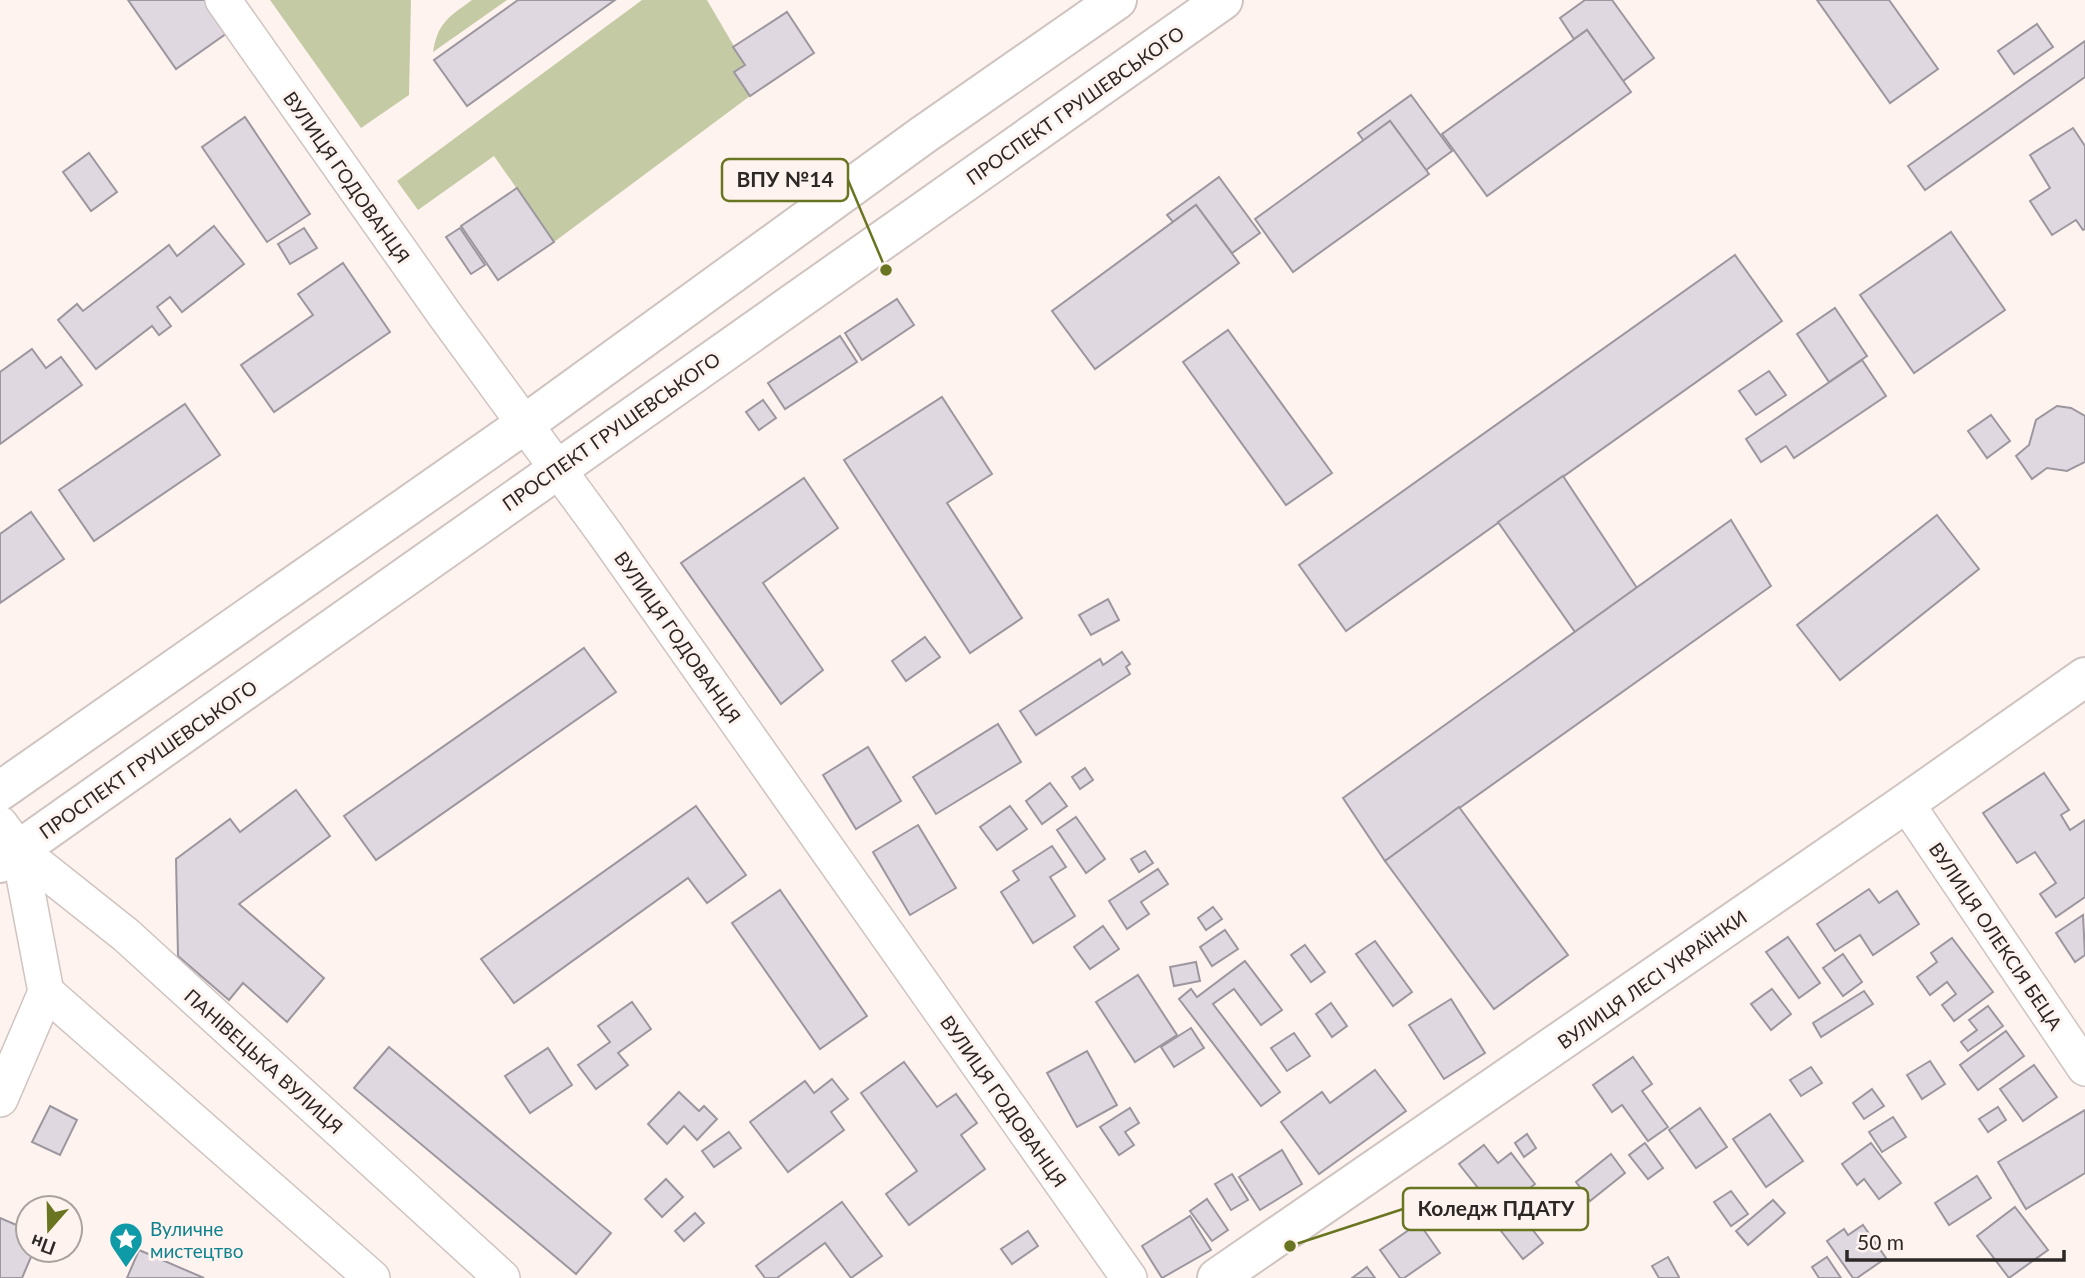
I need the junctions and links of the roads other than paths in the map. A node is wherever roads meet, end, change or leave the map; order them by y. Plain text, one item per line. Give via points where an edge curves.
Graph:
1 (223, 0) edge
2 (1117, 0) edge
3 (1223, 0) edge
4 (525, 425) junction
5 (558, 469) junction
6 (2085, 677) edge
7 (0, 791) edge
8 (1906, 803) junction
9 (6, 846) edge
10 (46, 992) junction
11 (2085, 1068) edge
12 (0, 1099) edge
13 (372, 1278) edge
14 (502, 1278) edge
15 (1129, 1278) edge
16 (1217, 1278) edge

1 - 4 street, ВУЛИЦЯ ГОДОВАНЦЯ
2 - 4 main road
3 - 5 main road, ПРОСПЕКТ ГРУШЕВСЬКОГО
4 - 5 street, ВУЛИЦЯ ГОДОВАНЦЯ
4 - 7 main road
5 - 9 main road, ПРОСПЕКТ ГРУШЕВСЬКОГО
5 - 15 street, ВУЛИЦЯ ГОДОВАНЦЯ
6 - 8 main road, ВУЛИЦЯ ЛЕСІ УКРАЇНКИ
8 - 11 street, ВУЛИЦЯ ОЛЕКСІЯ БЕЦА
8 - 16 main road, ВУЛИЦЯ ЛЕСІ УКРАЇНКИ
9 - 10 street
9 - 14 street, ПАНІВЕЦЬКА ВУЛИЦЯ via 126,935
10 - 12 street
10 - 13 street

